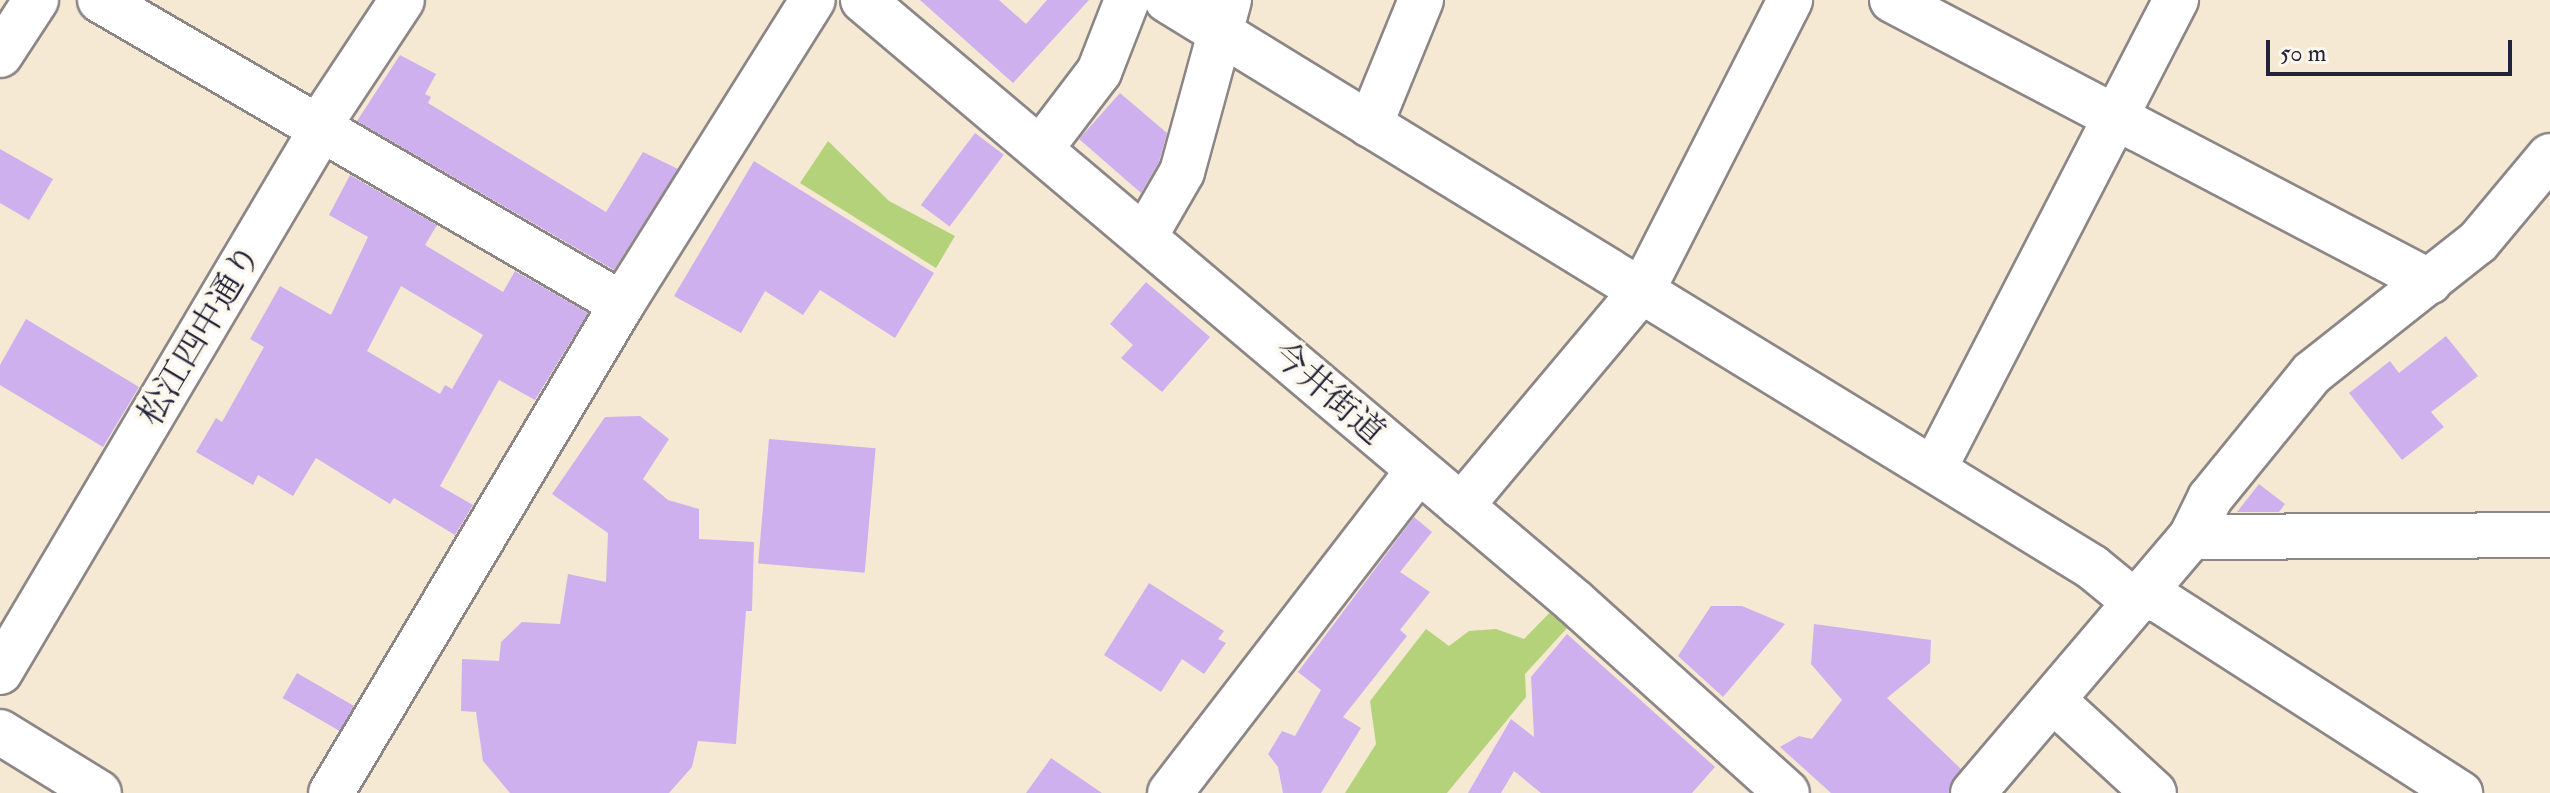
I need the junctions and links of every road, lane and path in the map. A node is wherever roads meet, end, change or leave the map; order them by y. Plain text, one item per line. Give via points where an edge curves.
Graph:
1 (36, 0) edge
2 (100, 0) edge
3 (402, 0) edge
4 (813, 0) edge
5 (863, 0) edge
6 (1127, 0) edge
7 (1167, 0) edge
8 (1421, 0) edge
9 (1790, 0) edge
10 (1892, 0) edge
11 (2176, 0) edge
12 (1225, 17) edge
13 (0, 55) edge
14 (2115, 118) junction
15 (1370, 125) junction
16 (318, 127) junction
17 (1041, 148) junction
18 (2550, 156) edge
19 (1145, 236) junction
20 (2430, 282) junction
21 (1643, 289) junction
22 (622, 304) junction
23 (1934, 469) junction
24 (1418, 471) junction
25 (1461, 506) junction
26 (2550, 535) edge
27 (2191, 537) junction
28 (2139, 598) junction
29 (0, 672) edge
30 (2053, 700) junction
31 (0, 732) edge
32 (1742, 778) edge
33 (99, 793) edge
34 (331, 793) edge
35 (1170, 793) edge
36 (1787, 793) edge
37 (1973, 793) edge
38 (2154, 793) edge
39 (2460, 793) edge

1 - 13 street
2 - 16 street
3 - 16 street, 松江四中通り
4 - 22 street
5 - 17 street, 今井街道
6 - 17 street via 1099,72
7 - 12 street
8 - 15 street
9 - 21 street
10 - 14 street
11 - 14 street
12 - 15 street
12 - 19 street via 1182,172
14 - 20 street
14 - 23 street
15 - 21 street
16 - 22 street
16 - 29 street, 松江四中通り
17 - 19 street, 今井街道
18 - 20 street via 2478,242
19 - 24 street, 今井街道
20 - 27 street via 2312,373 2210,498
21 - 23 street
21 - 25 street
22 - 34 street
23 - 28 street via 2092,567 2125,594
24 - 25 street, 今井街道
24 - 35 street
25 - 32 street, 今井街道
26 - 27 street
27 - 28 street
28 - 30 street
28 - 39 street via 2159,600
30 - 37 street
30 - 38 street
31 - 33 street
32 - 36 street, 今井街道

